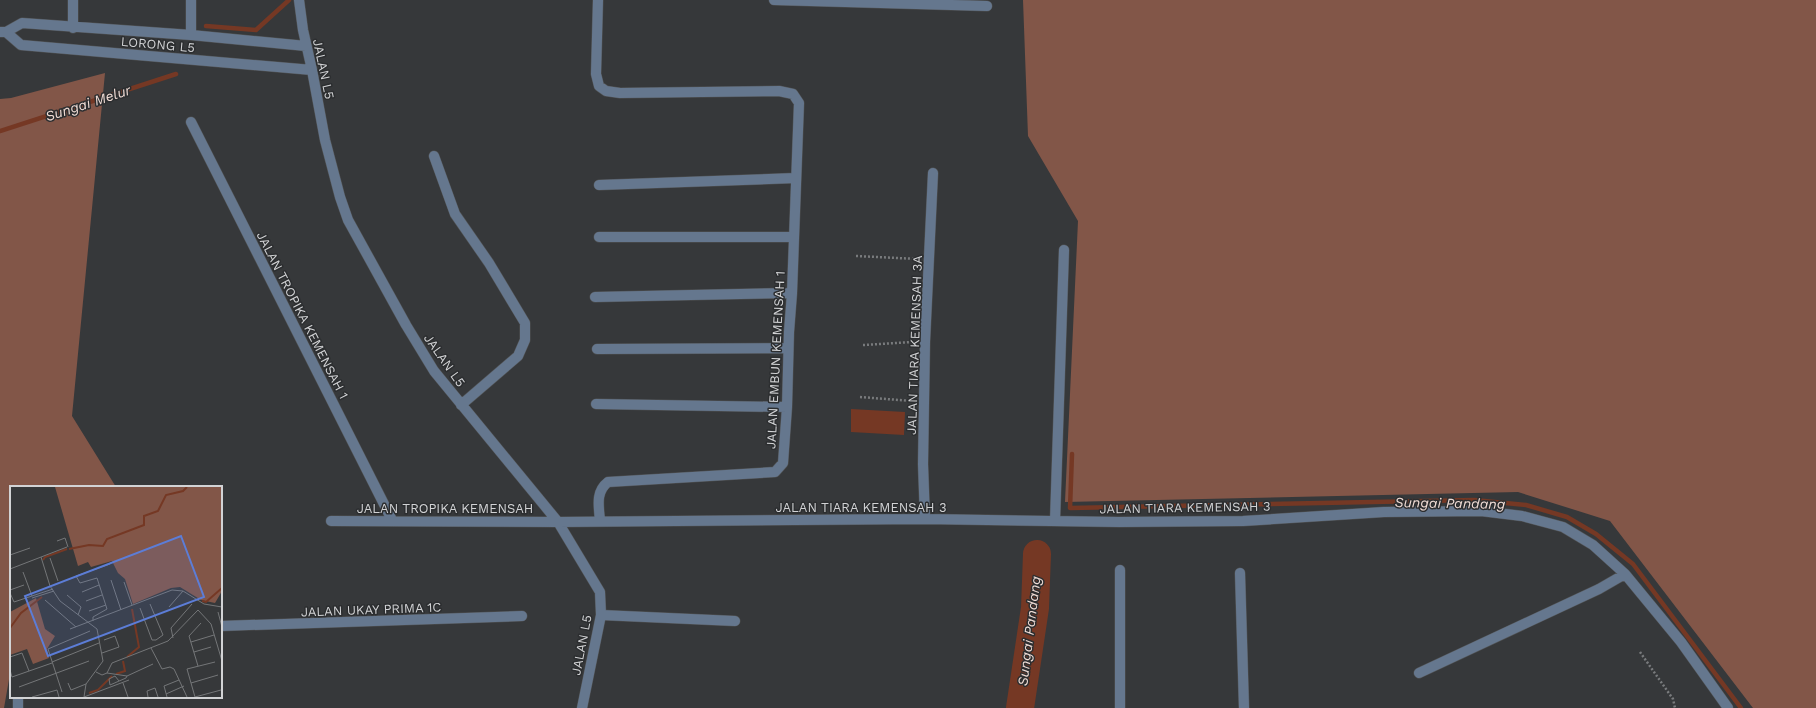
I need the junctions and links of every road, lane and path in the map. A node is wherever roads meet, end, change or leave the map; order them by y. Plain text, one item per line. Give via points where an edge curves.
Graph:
1 (73, 0) edge
2 (191, 0) edge
3 (299, 0) edge
4 (598, 0) edge
5 (774, 0) edge
6 (987, 6) dead end
7 (73, 28) junction
8 (3, 32) edge
9 (192, 35) junction
10 (306, 46) junction
11 (312, 70) junction
12 (191, 122) dead end
13 (434, 156) dead end
14 (933, 173) dead end
15 (796, 178) junction
16 (600, 185) dead end
17 (599, 237) dead end
18 (794, 237) junction
19 (1064, 250) dead end
20 (856, 256) dead end
21 (930, 259) junction
22 (792, 293) junction
23 (595, 297) dead end
24 (925, 342) junction
25 (863, 345) dead end
26 (788, 348) junction
27 (597, 349) dead end
28 (860, 397) dead end
29 (924, 401) junction
30 (596, 404) dead end
31 (461, 405) junction
32 (787, 407) junction
33 (925, 519) junction
34 (392, 520) junction
35 (1055, 520) junction
36 (331, 521) dead end
37 (600, 521) junction
38 (558, 522) junction
39 (1120, 570) dead end
40 (1240, 573) dead end
41 (1625, 574) junction
42 (601, 615) junction
43 (522, 616) dead end
44 (735, 622) dead end
45 (222, 626) edge
46 (1640, 652) dead end
47 (1419, 673) dead end
48 (582, 708) edge
49 (1120, 708) edge
50 (1244, 708) edge
51 (1675, 708) edge
52 (1728, 708) edge

1 - 7 street
2 - 9 street, LORONG L5
3 - 10 street, JALAN L5
4 - 15 street, JALAN EMBUN KEMENSAH 1 via 596,74 599,86 606,91 620,93 793,94 799,103
5 - 6 street
7 - 8 street, LORONG L5 via 22,24
7 - 9 street, LORONG L5
8 - 11 street, LORONG L5 via 21,45
9 - 10 street, LORONG L5
10 - 11 street, JALAN L5
11 - 31 street, JALAN L5 via 324,140 348,220 434,371
12 - 34 street, JALAN TROPIKA KEMENSAH 1
13 - 31 street via 455,214 519,311 526,332 518,356
14 - 21 street, JALAN TIARA KEMENSAH 3A
15 - 16 street
15 - 18 street, JALAN EMBUN KEMENSAH 1
17 - 18 street
18 - 22 street, JALAN EMBUN KEMENSAH 1
19 - 35 street
20 - 21 path
21 - 24 street, JALAN TIARA KEMENSAH 3A
22 - 23 street
22 - 26 street, JALAN EMBUN KEMENSAH 1
24 - 25 path
24 - 29 street, JALAN TIARA KEMENSAH 3A
26 - 27 street
26 - 32 street, JALAN EMBUN KEMENSAH 1
28 - 29 path
29 - 33 street, JALAN TIARA KEMENSAH 3A
30 - 32 street
31 - 38 street, JALAN L5
32 - 37 street, JALAN EMBUN KEMENSAH 1 via 783,463 774,472 608,482 602,487 599,496
33 - 35 street, JALAN TIARA KEMENSAH 3
33 - 37 street, JALAN TIARA KEMENSAH 3
34 - 36 street, JALAN TROPIKA KEMENSAH
34 - 38 street, JALAN TROPIKA KEMENSAH
35 - 41 street, JALAN TIARA KEMENSAH 3 via 1243,521 1384,512 1481,511 1522,516 1563,527 1593,545
37 - 38 street, JALAN TIARA KEMENSAH 3
38 - 42 street, JALAN L5 via 600,592
39 - 49 street
40 - 50 street
41 - 47 street via 1599,589
41 - 52 street, JALAN TIARA KEMENSAH 3 via 1681,642
42 - 44 street
42 - 48 street, JALAN L5
43 - 45 street, JALAN UKAY PRIMA 1C
46 - 51 path via 1673,699

